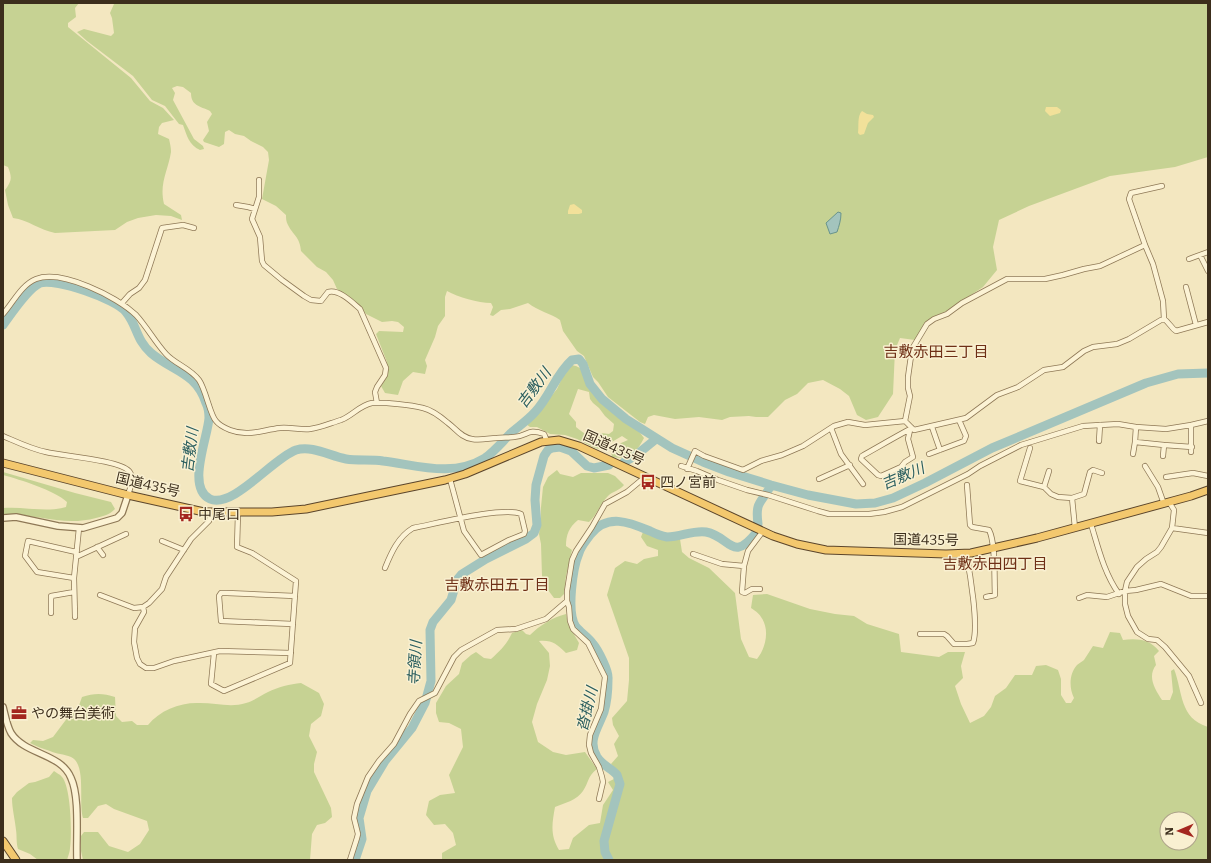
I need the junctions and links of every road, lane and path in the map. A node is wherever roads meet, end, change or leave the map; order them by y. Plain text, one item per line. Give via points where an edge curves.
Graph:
1 (259, 180) dead end
2 (1162, 186) dead end
3 (236, 205) dead end
4 (255, 209) junction
5 (194, 228) dead end
6 (1145, 245) junction
7 (1208, 252) edge
8 (1200, 255) junction
9 (1189, 259) dead end
10 (1208, 271) edge
11 (1186, 287) dead end
12 (122, 303) junction
13 (3, 314) edge
14 (1164, 319) junction
15 (1208, 322) edge
16 (1196, 325) junction
17 (378, 403) junction
18 (959, 420) junction
19 (905, 421) junction
20 (1208, 421) edge
21 (1100, 425) junction
22 (1192, 425) junction
23 (932, 426) junction
24 (1136, 427) junction
25 (831, 428) junction
26 (911, 429) junction
27 (3, 436) edge
28 (547, 441) junction
29 (1099, 441) dead end
30 (1135, 442) junction
31 (1164, 445) junction
32 (1030, 448) dead end
33 (940, 450) junction
34 (930, 454) dead end
35 (1133, 454) dead end
36 (1163, 456) dead end
37 (3, 462) edge
38 (850, 465) junction
39 (681, 466) dead end
40 (688, 466) junction
41 (1145, 466) dead end
42 (1049, 471) dead end
43 (1102, 473) dead end
44 (1208, 476) edge
45 (645, 477) junction
46 (1166, 477) dead end
47 (450, 479) junction
48 (819, 479) dead end
49 (863, 484) dead end
50 (967, 485) dead end
51 (1044, 487) junction
52 (1208, 490) edge
53 (128, 495) junction
54 (1072, 498) junction
55 (1166, 503) junction
56 (211, 512) junction
57 (238, 513) junction
58 (3, 518) edge
59 (459, 518) junction
60 (1091, 524) junction
61 (78, 528) junction
62 (1075, 528) junction
63 (1172, 528) junction
64 (763, 531) junction
65 (1208, 533) edge
66 (126, 534) dead end
67 (162, 541) dead end
68 (97, 547) junction
69 (993, 549) junction
70 (184, 550) junction
71 (76, 552) junction
72 (693, 554) dead end
73 (966, 554) junction
74 (103, 556) dead end
75 (76, 557) junction
76 (744, 566) junction
77 (385, 568) dead end
78 (74, 578) junction
79 (760, 589) dead end
80 (1125, 591) junction
81 (74, 592) junction
82 (1119, 594) junction
83 (100, 595) dead end
84 (295, 596) junction
85 (1208, 596) edge
86 (986, 597) dead end
87 (122, 598) dead end
88 (1079, 598) dead end
89 (567, 601) junction
90 (120, 603) junction
91 (143, 607) junction
92 (51, 613) dead end
93 (75, 617) dead end
94 (293, 624) junction
95 (920, 634) dead end
96 (214, 653) junction
97 (291, 654) junction
98 (1202, 703) dead end
99 (3, 707) edge
100 (599, 799) dead end
101 (3, 841) edge
102 (16, 860) edge
103 (77, 860) edge
104 (350, 860) edge

1 - 4 street via 259,197
2 - 6 street via 1131,193 1129,199
3 - 4 street
4 - 17 street via 252,218 260,237 264,265 311,300 321,301 332,291 360,309 386,368 385,375 375,392
5 - 12 street via 183,225 162,228 145,280
6 - 14 street via 1151,256 1162,294
6 - 19 street via 1100,266 1063,276 1045,279 1007,279 927,324 912,349 908,377 910,396
7 - 8 street
8 - 9 street
8 - 10 street
11 - 16 street
12 - 13 street via 73,281 54,276 35,280 24,288
12 - 17 street via 137,316 167,356 194,374 207,396 215,420 230,430 246,434 281,428 315,428 345,418 367,404
14 - 16 street via 1176,331
14 - 18 street via 1129,340 1093,347 1063,367 1044,370 1018,387 997,395 973,414
15 - 16 street
17 - 28 street via 424,408 448,422 467,438 474,440 512,438 528,431 537,431 544,434
18 - 23 street
18 - 33 street via 966,436 964,441
19 - 25 street via 865,425 848,422
19 - 26 street
20 - 22 street
21 - 24 street
21 - 29 street
21 - 40 street via 1083,426 1021,445 968,474 884,512 829,514 747,490
22 - 24 street via 1166,429
22 - 31 street via 1192,449
23 - 26 street
23 - 33 street
24 - 30 street
25 - 38 street via 841,454
25 - 40 street via 803,446 743,470 695,451
26 - 26 street via 862,456 861,459 878,476 901,467 913,456 908,439
27 - 53 street via 45,452 92,459 125,468 132,478
28 - 45 highway, 国道435号 via 559,440 578,446
28 - 47 highway, 国道435号
30 - 31 street
30 - 35 street
31 - 36 street
32 - 51 street via 1030,455 1017,480
33 - 34 street
37 - 53 highway, 国道435号
38 - 48 street
38 - 49 street
39 - 40 street
41 - 55 street
42 - 51 street
43 - 54 street via 1093,470 1090,472 1084,494
44 - 46 street via 1193,471
45 - 64 highway, 国道435号
45 - 89 street via 627,492 604,504 576,551
47 - 57 highway, 国道435号 via 297,511
47 - 59 street
50 - 69 street via 970,525 989,530
51 - 54 street
52 - 55 highway, 国道435号
53 - 56 highway, 国道435号
53 - 61 street via 122,514 117,518
54 - 62 street
55 - 60 highway, 国道435号
55 - 63 street via 1174,510
56 - 57 highway, 国道435号
56 - 70 street via 209,521
57 - 84 street via 237,547 252,553 296,581
58 - 61 street via 16,517
59 - 59 street via 502,511 518,512 521,514 525,531 524,534 481,555 464,531
59 - 77 street via 408,531 394,548
60 - 62 highway, 国道435号
60 - 82 street via 1105,568
61 - 71 street
62 - 69 highway, 国道435号
63 - 65 street
63 - 80 street via 1157,552 1137,567 1127,582
64 - 73 highway, 国道435号 via 797,544 826,550
64 - 76 street via 748,551
66 - 68 street
67 - 70 street
68 - 74 street
68 - 75 street
69 - 73 highway, 国道435号
69 - 86 street via 996,595
70 - 91 street via 166,577 162,589
71 - 75 street
71 - 78 street via 28,541 25,556 37,572
72 - 76 street via 715,562
73 - 95 street via 975,624 973,643 954,644 944,634
75 - 78 street
76 - 79 street via 742,592
78 - 81 street
80 - 82 street
80 - 85 street via 1161,584 1191,596
80 - 98 street via 1125,604 1132,625 1142,636 1157,640 1165,647 1189,676
81 - 92 street via 51,596
81 - 93 street
82 - 88 street via 1107,597 1087,595
83 - 90 street
84 - 94 street
84 - 94 street via 227,593 219,596 221,621
87 - 90 street
89 - 100 street via 573,629 588,643 605,677 602,709 590,734 589,745 603,782
89 - 104 street via 546,619 516,629 497,630 461,650 451,662 435,693 419,701 394,744 368,777 357,804 354,818 358,834
90 - 91 street via 134,608
91 - 96 street via 144,612 135,628 134,642 137,658 146,668
94 - 97 street
96 - 97 street via 220,651
96 - 97 street via 211,684 224,691 290,664
99 - 103 street via 11,733 19,742 58,762 71,777 76,797
101 - 102 highway

